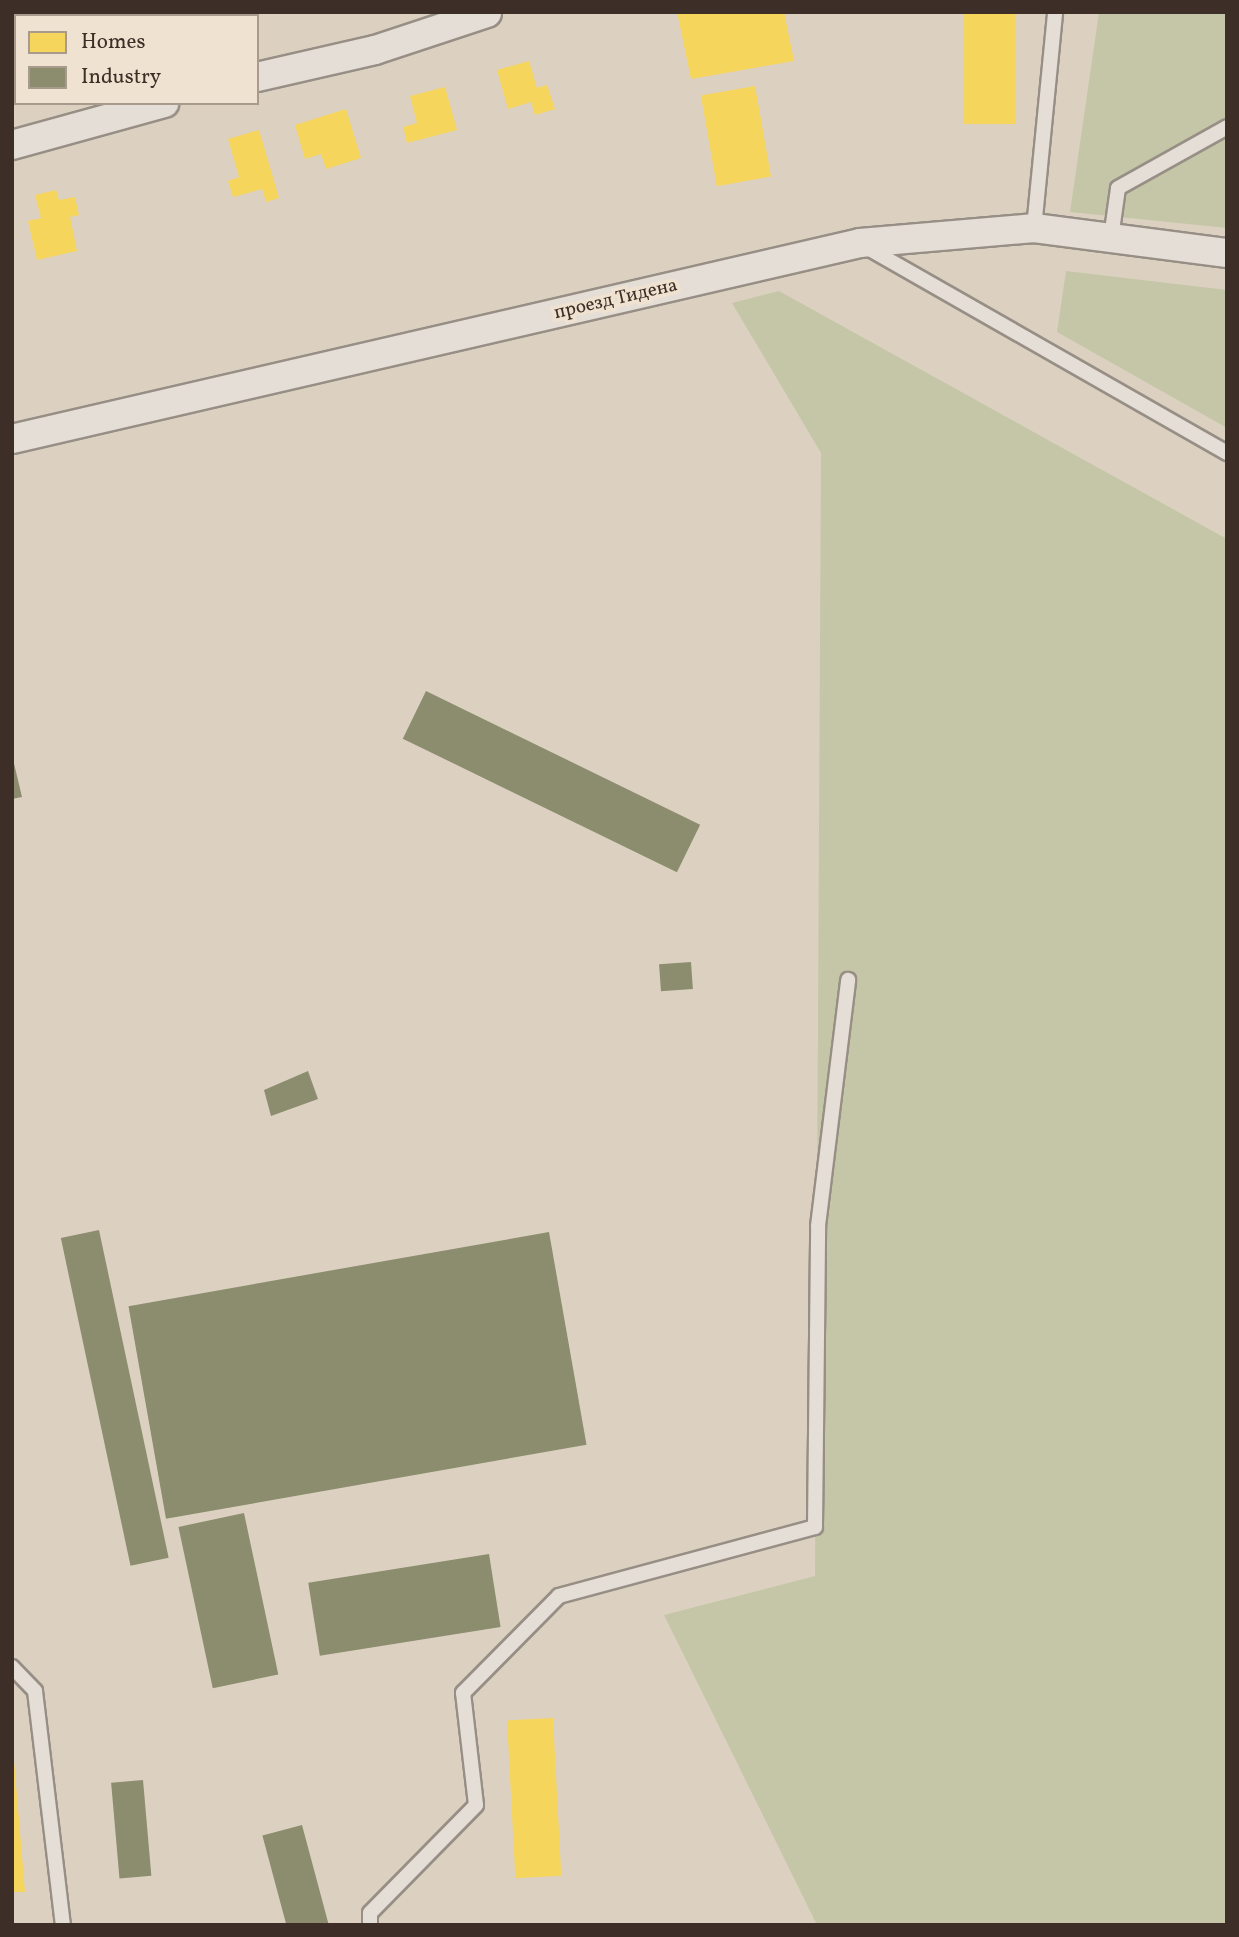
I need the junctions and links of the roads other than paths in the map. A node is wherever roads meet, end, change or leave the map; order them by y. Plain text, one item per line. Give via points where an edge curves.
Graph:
1 (1055, 12) edge
2 (487, 13) edge
3 (259, 77) edge
4 (149, 105) edge
5 (126, 108) edge
6 (1227, 127) edge
7 (12, 145) edge
8 (1034, 228) junction
9 (1111, 238) junction
10 (860, 243) junction
11 (1227, 253) edge
12 (12, 439) edge
13 (1227, 453) edge
14 (848, 980) dead end
15 (12, 1668) edge
16 (63, 1925) edge
17 (370, 1925) edge

1 - 8 lane
2 - 3 street via 375,50
4 - 5 street
5 - 7 street
6 - 9 lane via 1118,188
8 - 9 street, проезд Тидена
8 - 10 street, проезд Тидена
9 - 11 street, проезд Тидена
10 - 12 street, проезд Тидена
10 - 13 lane
14 - 17 lane via 818,1226 815,1527 559,1596 463,1693 476,1805 370,1913
15 - 16 lane via 35,1691

